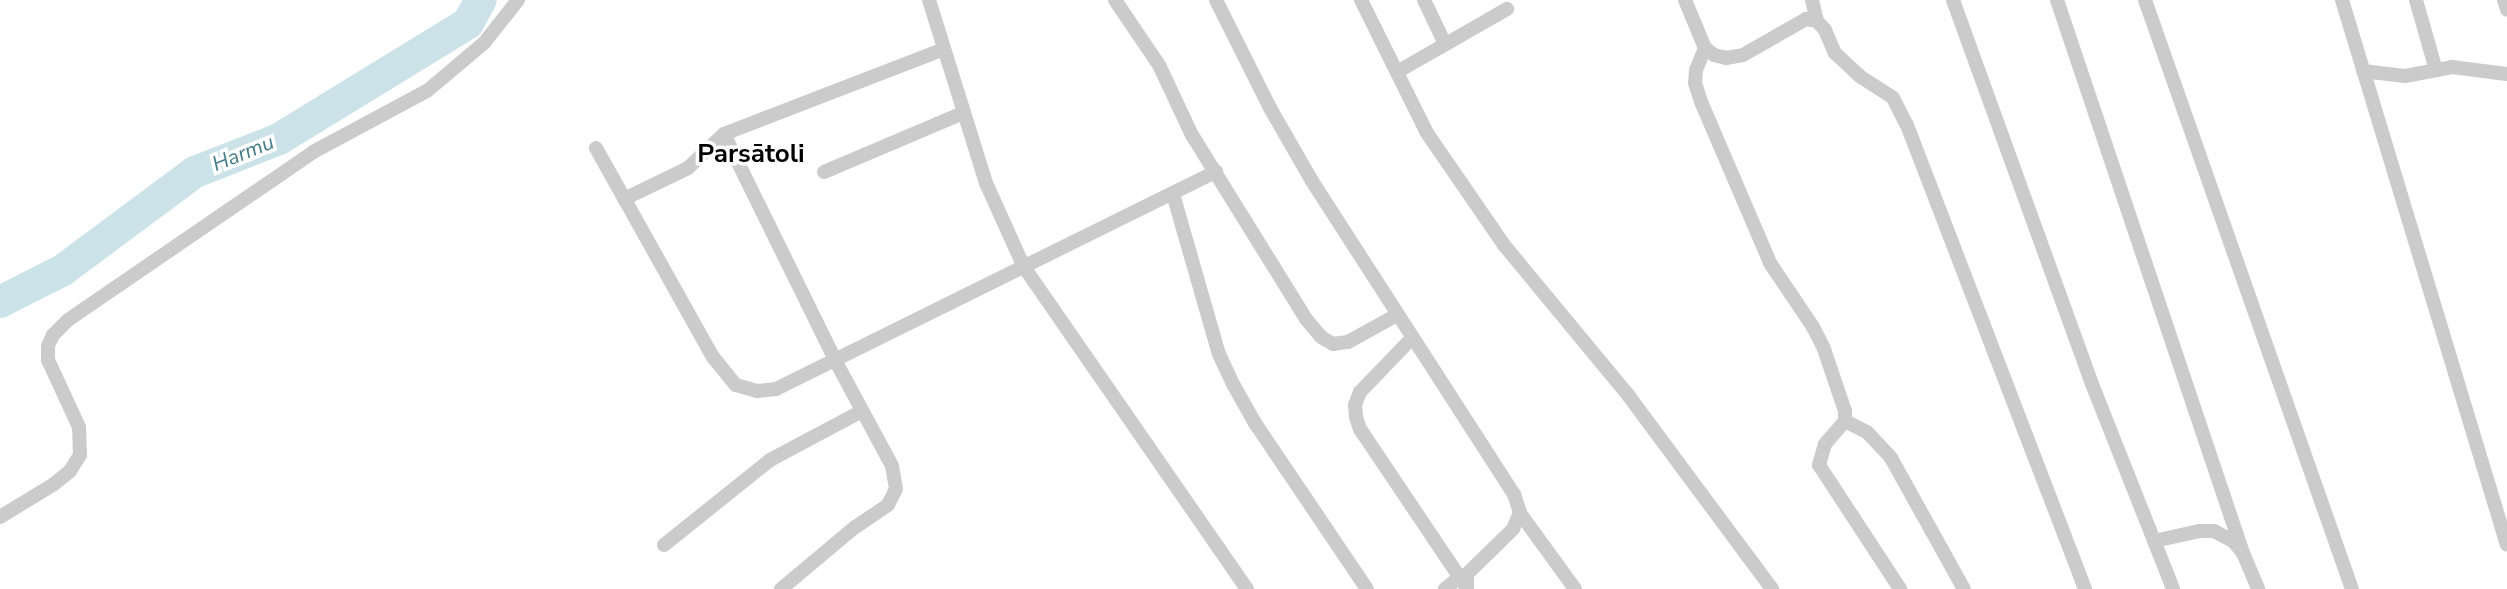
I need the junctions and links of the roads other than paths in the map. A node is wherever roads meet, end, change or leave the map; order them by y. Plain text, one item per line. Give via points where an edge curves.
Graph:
1 (518, 0) edge
2 (929, 0) edge
3 (1115, 0) edge
4 (1216, 0) edge
5 (1361, 0) edge
6 (1424, 0) edge
7 (1685, 0) edge
8 (1812, 0) edge
9 (1953, 0) edge
10 (2057, 0) edge
11 (2145, 0) edge
12 (2342, 0) edge
13 (2416, 0) edge
14 (2504, 0) edge
15 (1507, 9) dead end
16 (2507, 10) edge
17 (1817, 21) junction
18 (1445, 44) junction
19 (944, 48) junction
20 (1705, 48) junction
21 (2436, 70) junction
22 (2363, 71) junction
23 (1397, 72) junction
24 (2507, 74) edge
25 (963, 113) junction
26 (724, 134) junction
27 (596, 148) dead end
28 (824, 172) dead end
29 (1216, 172) junction
30 (1173, 194) junction
31 (624, 199) junction
32 (1024, 267) junction
33 (1397, 315) junction
34 (1412, 338) junction
35 (835, 360) junction
36 (862, 411) junction
37 (1845, 421) junction
38 (1520, 513) junction
39 (0, 517) edge
40 (2154, 541) junction
41 (664, 545) dead end
42 (2507, 545) edge
43 (2244, 553) junction
44 (1464, 584) edge
45 (781, 589) edge
46 (1247, 589) edge
47 (1367, 589) edge
48 (1445, 589) edge
49 (1576, 589) edge
50 (1772, 589) edge
51 (1900, 589) edge
52 (1945, 589) edge
53 (1962, 589) edge
54 (2085, 589) edge
55 (2173, 589) edge
56 (2258, 589) edge
57 (2352, 589) edge

1 - 39 street via 484,43 427,92 313,152 68,320 53,335 48,360 79,427 80,455 54,484
2 - 19 street
3 - 29 street via 1160,65 1192,135
4 - 33 street via 1306,171
5 - 23 street
6 - 18 street
7 - 20 street
8 - 17 street
9 - 40 street
10 - 43 street
11 - 57 street
12 - 22 street
13 - 21 street
14 - 16 street
15 - 18 street
17 - 20 street via 1806,19 1743,55 1726,58
17 - 54 street via 1835,53 1893,98 1901,110
18 - 23 street
19 - 25 street
19 - 26 street
20 - 37 street via 1695,83 1702,104 1770,263 1824,349
21 - 22 street via 2405,76
21 - 24 street via 2478,68
22 - 42 street
23 - 50 street via 1427,133 1504,245 1628,395
25 - 28 street
25 - 32 street via 986,183
26 - 31 street via 688,168
26 - 35 street
27 - 31 street
29 - 30 street
29 - 33 street via 1321,337 1332,344 1348,342
30 - 32 street
30 - 47 street via 1219,354 1233,384
31 - 35 street via 713,357 736,385 757,391 776,389
32 - 35 street
32 - 46 street
33 - 34 street
34 - 38 street via 1514,494
34 - 44 street via 1360,392 1356,417
35 - 36 street
36 - 41 street via 770,460
36 - 45 street via 892,466 896,489 888,505
37 - 51 street via 1825,444 1819,464
37 - 53 street via 1867,432 1891,458
38 - 44 street via 1513,529 1467,574
38 - 49 street
40 - 43 street via 2214,531
40 - 55 street
43 - 56 street
44 - 48 street
52 - 53 street

